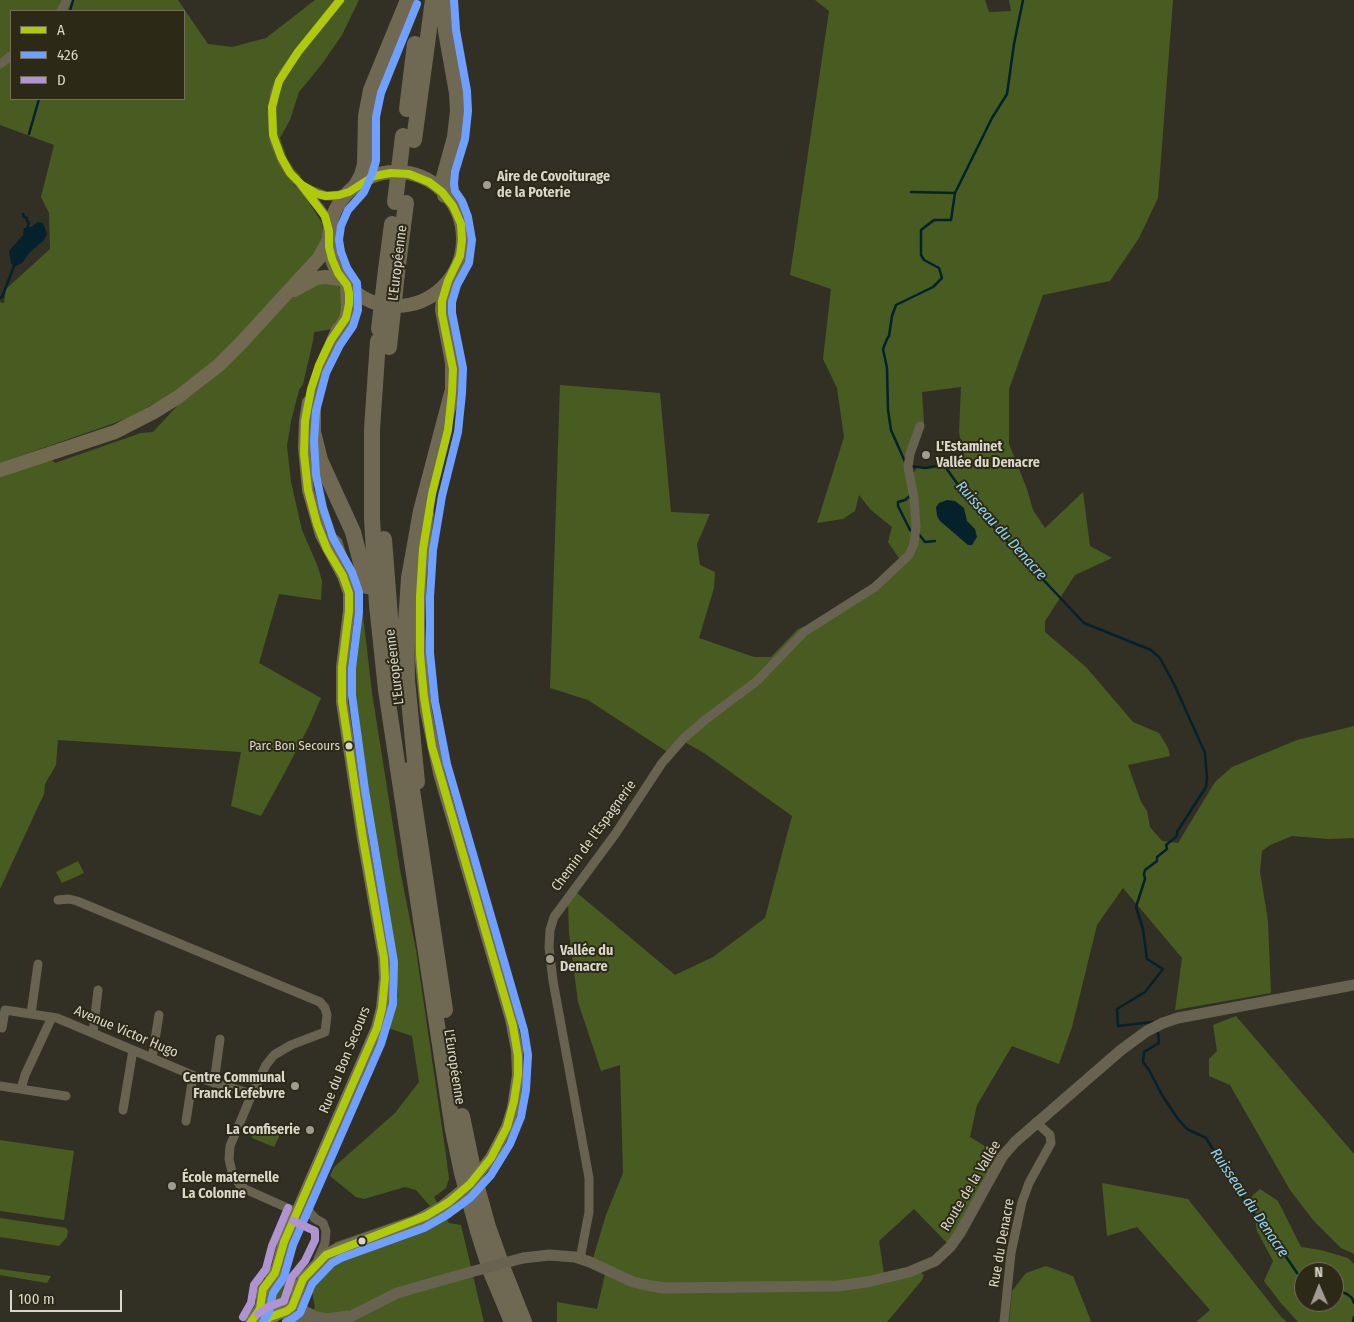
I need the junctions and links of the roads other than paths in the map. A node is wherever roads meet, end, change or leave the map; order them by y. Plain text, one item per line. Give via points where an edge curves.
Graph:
1 (340, 0) edge
2 (408, 0) edge
3 (421, 0) edge
4 (432, 0) edge
5 (444, 0) edge
6 (409, 138) junction
7 (302, 185) junction
8 (352, 189) junction
9 (445, 195) junction
10 (329, 235) junction
11 (448, 281) junction
12 (345, 282) junction
13 (278, 304) junction
14 (339, 330) junction
15 (384, 344) junction
16 (452, 393) junction
17 (920, 426) dead end
18 (0, 470) edge
19 (324, 542) junction
20 (381, 644) junction
21 (357, 786) junction
22 (366, 839) junction
23 (426, 881) junction
24 (58, 900) dead end
25 (38, 964) dead end
26 (1354, 985) edge
27 (98, 990) dead end
28 (31, 1014) junction
29 (159, 1015) dead end
30 (52, 1017) junction
31 (2, 1028) dead end
32 (93, 1033) junction
33 (220, 1039) dead end
34 (133, 1050) junction
35 (152, 1058) junction
36 (193, 1076) junction
37 (214, 1083) junction
38 (0, 1086) edge
39 (21, 1089) junction
40 (252, 1094) junction
41 (66, 1096) dead end
42 (123, 1110) dead end
43 (186, 1121) dead end
44 (1036, 1122) junction
45 (297, 1212) junction
46 (317, 1220) junction
47 (580, 1259) junction
48 (314, 1266) junction
49 (270, 1281) junction
50 (297, 1296) junction
51 (263, 1299) junction
52 (360, 1311) junction
53 (281, 1313) junction
54 (251, 1322) edge
55 (264, 1322) edge
56 (307, 1322) edge
57 (340, 1322) edge
58 (512, 1322) edge
59 (524, 1322) edge
60 (1004, 1322) edge

1 - 7 street via 287,67 273,102 272,125 276,147 286,168
2 - 8 highway via 371,90 366,116 365,164
3 - 6 highway, L'Européenne
4 - 6 highway, L'Européenne
5 - 9 highway via 458,104 456,137 444,177
6 - 15 highway, L'Européenne, bridge
7 - 8 street via 326,196
7 - 10 street via 323,212
8 - 9 main road via 379,175 404,173 429,182
8 - 10 main road via 335,212
9 - 11 main road via 458,217 462,240 459,260
10 - 12 main road via 332,259
10 - 13 main road via 321,254
11 - 12 main road via 424,300 398,306 369,300
11 - 16 main road via 442,310 452,363
12 - 13 main road via 325,277 311,280
12 - 14 main road via 348,309
13 - 18 main road via 224,360 160,409 115,432
14 - 19 main road, Rue du Bon Secours via 317,370 304,428 307,483
14 - 20 highway via 318,380 313,404 313,432 320,460 353,532 373,631
15 - 20 highway, L'Européenne via 373,415 372,496
15 - 23 highway, L'Européenne via 385,568 397,685
16 - 23 highway via 415,541 406,615 407,688
16 - 48 main road, bridge via 448,430 426,524 421,574 420,639 424,697 435,760 516,1043 518,1069 513,1108 491,1158 470,1184 442,1207 414,1222 333,1250
17 - 47 street, Chemin de l'Espagnerie via 908,462 914,496 915,536 909,555 880,583 804,632 757,681 684,738 658,768 616,833 554,917 549,947 553,981 589,1178 589,1212
19 - 21 main road, Rue du Bon Secours via 345,580 349,602 341,690
19 - 21 street, Rue du Bon Secours via 330,538 338,542 354,596 346,697
20 - 58 highway, L'Européenne via 453,1130 478,1231
21 - 22 main road, Rue du Bon Secours
22 - 45 main road, Rue du Bon Secours via 384,964 382,1008 372,1040
22 - 46 street, Rue du Bon Secours via 393,988 374,1046 306,1201 308,1210
23 - 59 highway, L'Européenne via 469,1155 488,1227
24 - 40 street via 77,901 320,1002 327,1015 325,1032 274,1055
25 - 28 street
26 - 44 street, Route de la Vallée via 1163,1023 1137,1038
27 - 32 street
28 - 30 street, Avenue Victor Hugo
28 - 31 street, Avenue Victor Hugo via 5,1010
29 - 35 street
30 - 32 street, Avenue Victor Hugo
30 - 39 street
32 - 34 street, Avenue Victor Hugo
33 - 37 street
34 - 35 street, Avenue Victor Hugo
34 - 42 street
35 - 36 street, Avenue Victor Hugo
36 - 37 street, Avenue Victor Hugo
36 - 43 street
37 - 40 street, Avenue Victor Hugo
38 - 39 street
39 - 41 street
40 - 45 street via 230,1146 232,1172 245,1189
44 - 47 street, Route de la Vallée via 1002,1157 950,1248 935,1261 909,1272 838,1286 664,1288 633,1282
44 - 60 street, Rue du Denacre via 1050,1135 1051,1143 1022,1202 1011,1253
45 - 46 street
45 - 49 main road, Rue du Bon Secours
46 - 48 street via 324,1225 326,1236
47 - 52 street, Route de la Vallée, bridge via 554,1255 523,1258 404,1291
48 - 50 main road via 301,1282
49 - 50 main road via 287,1280
49 - 51 main road via 263,1289
50 - 52 street via 304,1311 324,1319
50 - 53 main road via 292,1307
51 - 53 main road via 269,1310
51 - 54 main road
52 - 57 street
53 - 55 main road
53 - 56 street

